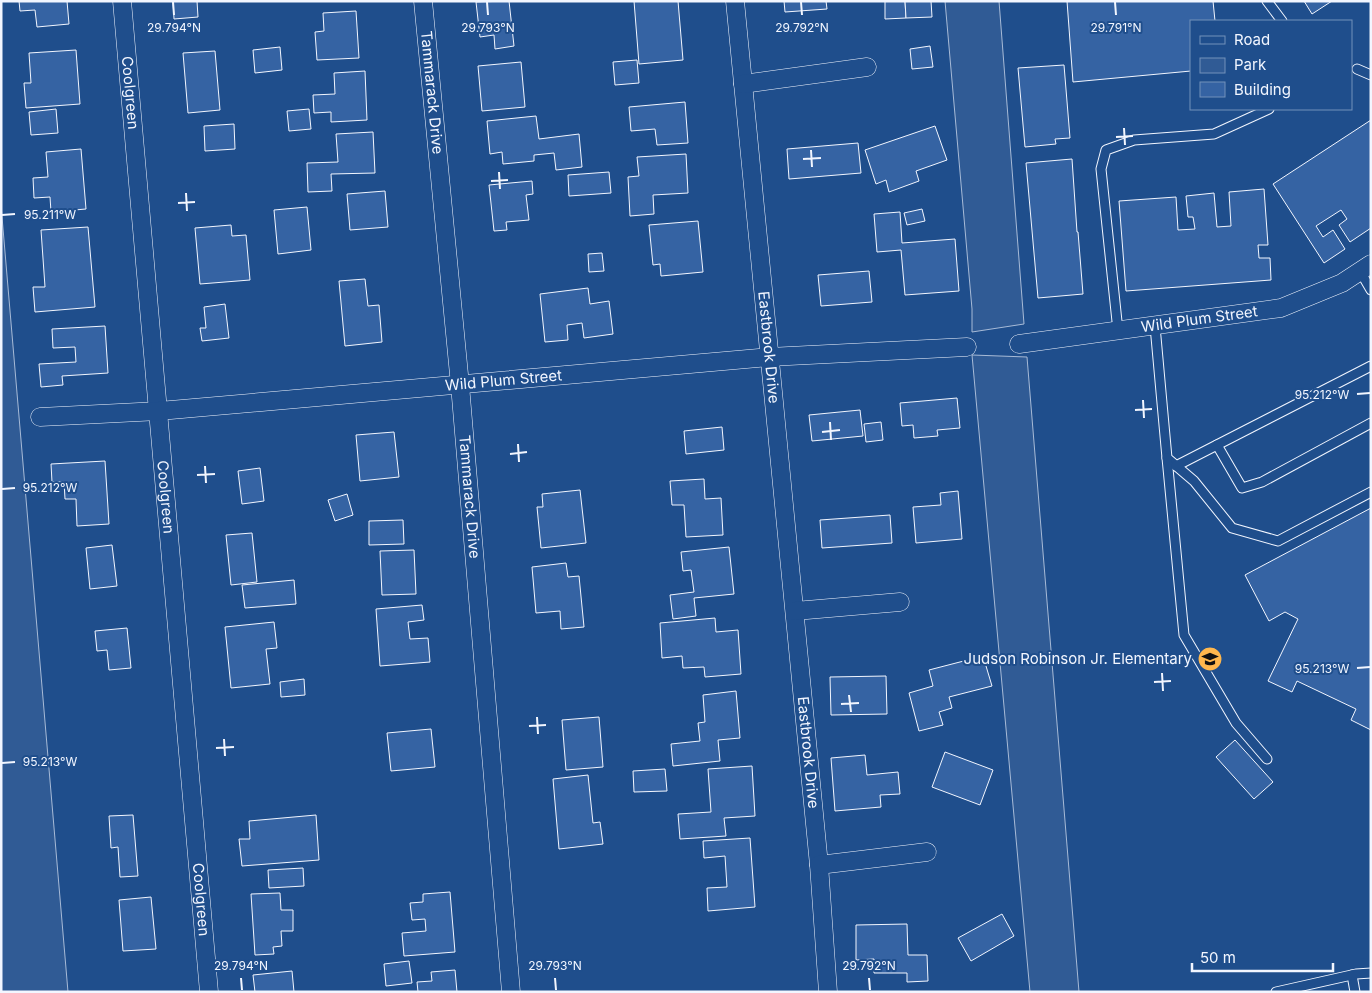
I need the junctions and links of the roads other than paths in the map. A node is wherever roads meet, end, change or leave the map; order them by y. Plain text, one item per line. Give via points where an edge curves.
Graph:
1 (122, 1) edge
2 (423, 1) edge
3 (736, 1) edge
4 (1267, 1) edge
5 (1281, 20) edge
6 (867, 68) dead end
7 (1353, 69) edge
8 (1371, 75) edge
9 (743, 84) junction
10 (1267, 110) edge
11 (1365, 268) edge
12 (1371, 290) edge
13 (1154, 326) junction
14 (1118, 331) junction
15 (1019, 344) dead end
16 (967, 347) dead end
17 (769, 357) junction
18 (1371, 366) edge
19 (460, 385) junction
20 (159, 411) junction
21 (40, 417) dead end
22 (1371, 423) edge
23 (1217, 445) junction
24 (1167, 458) junction
25 (1176, 466) junction
26 (1371, 492) edge
27 (900, 602) dead end
28 (795, 610) junction
29 (1267, 759) dead end
30 (927, 852) dead end
31 (819, 865) junction
32 (1371, 973) edge
33 (1352, 975) junction
34 (209, 992) edge
35 (512, 992) edge
36 (828, 992) edge
37 (1276, 992) edge
38 (1355, 992) edge

1 - 20 street, Coolgreen
2 - 19 street, Tammarack Drive
3 - 9 street, Eastbrook Drive
4 - 5 lane
6 - 9 street
7 - 8 lane
9 - 17 street, Eastbrook Drive
10 - 14 lane via 1214,134 1134,140 1106,150 1101,169
11 - 12 lane
11 - 13 street, Wild Plum Street via 1342,283 1281,308
13 - 14 street, Wild Plum Street
13 - 24 lane
14 - 15 street, Wild Plum Street
16 - 17 street, Wild Plum Street
17 - 19 street, Wild Plum Street
17 - 28 street, Eastbrook Drive
18 - 23 lane
19 - 20 street, Wild Plum Street
19 - 35 street, Tammarack Drive
20 - 21 street, Wild Plum Street
20 - 34 street, Coolgreen
22 - 23 lane via 1262,482 1242,488
23 - 25 lane
24 - 25 lane
24 - 29 lane via 1184,635 1236,723
25 - 26 lane via 1194,481 1232,528 1278,541
27 - 28 street
28 - 31 street, Eastbrook Drive
30 - 31 street
31 - 36 street, Eastbrook Drive
32 - 33 lane
33 - 37 lane
33 - 38 lane

